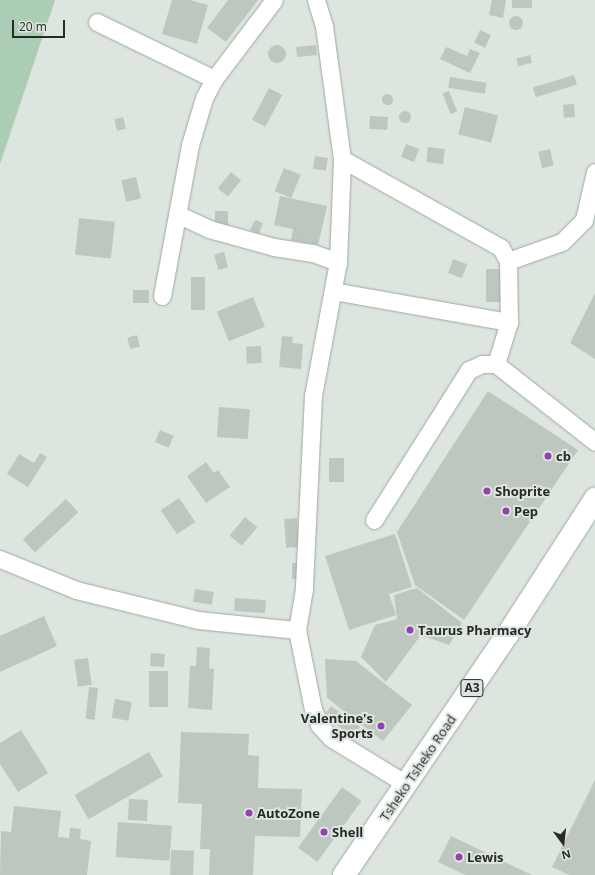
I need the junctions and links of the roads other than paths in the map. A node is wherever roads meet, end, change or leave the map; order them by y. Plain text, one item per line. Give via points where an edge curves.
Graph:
1 (274, 0) edge
2 (316, 0) edge
3 (97, 22) dead end
4 (214, 79) junction
5 (342, 160) junction
6 (595, 172) edge
7 (177, 214) junction
8 (508, 261) junction
9 (338, 262) junction
10 (333, 291) junction
11 (162, 296) dead end
12 (509, 322) junction
13 (496, 364) junction
14 (595, 442) edge
15 (595, 499) edge
16 (374, 520) dead end
17 (0, 559) edge
18 (297, 630) junction
19 (406, 784) junction
20 (344, 875) edge

1 - 4 street
2 - 5 street via 324,26
3 - 4 street
4 - 7 street via 195,122
5 - 8 street via 501,248
5 - 9 street
6 - 8 street via 584,220 562,242
7 - 9 street via 209,228 274,247 313,253
7 - 11 street
8 - 12 street
9 - 10 street
10 - 12 street
10 - 18 street via 313,395 304,589
12 - 13 street
13 - 14 street
13 - 16 street via 482,364 469,370
15 - 19 highway, Tsheko Tsheko Road / A3 via 508,634
17 - 18 street via 76,590 198,620
18 - 19 street via 313,709 319,725 332,738
19 - 20 highway, Tsheko Tsheko Road / A3

